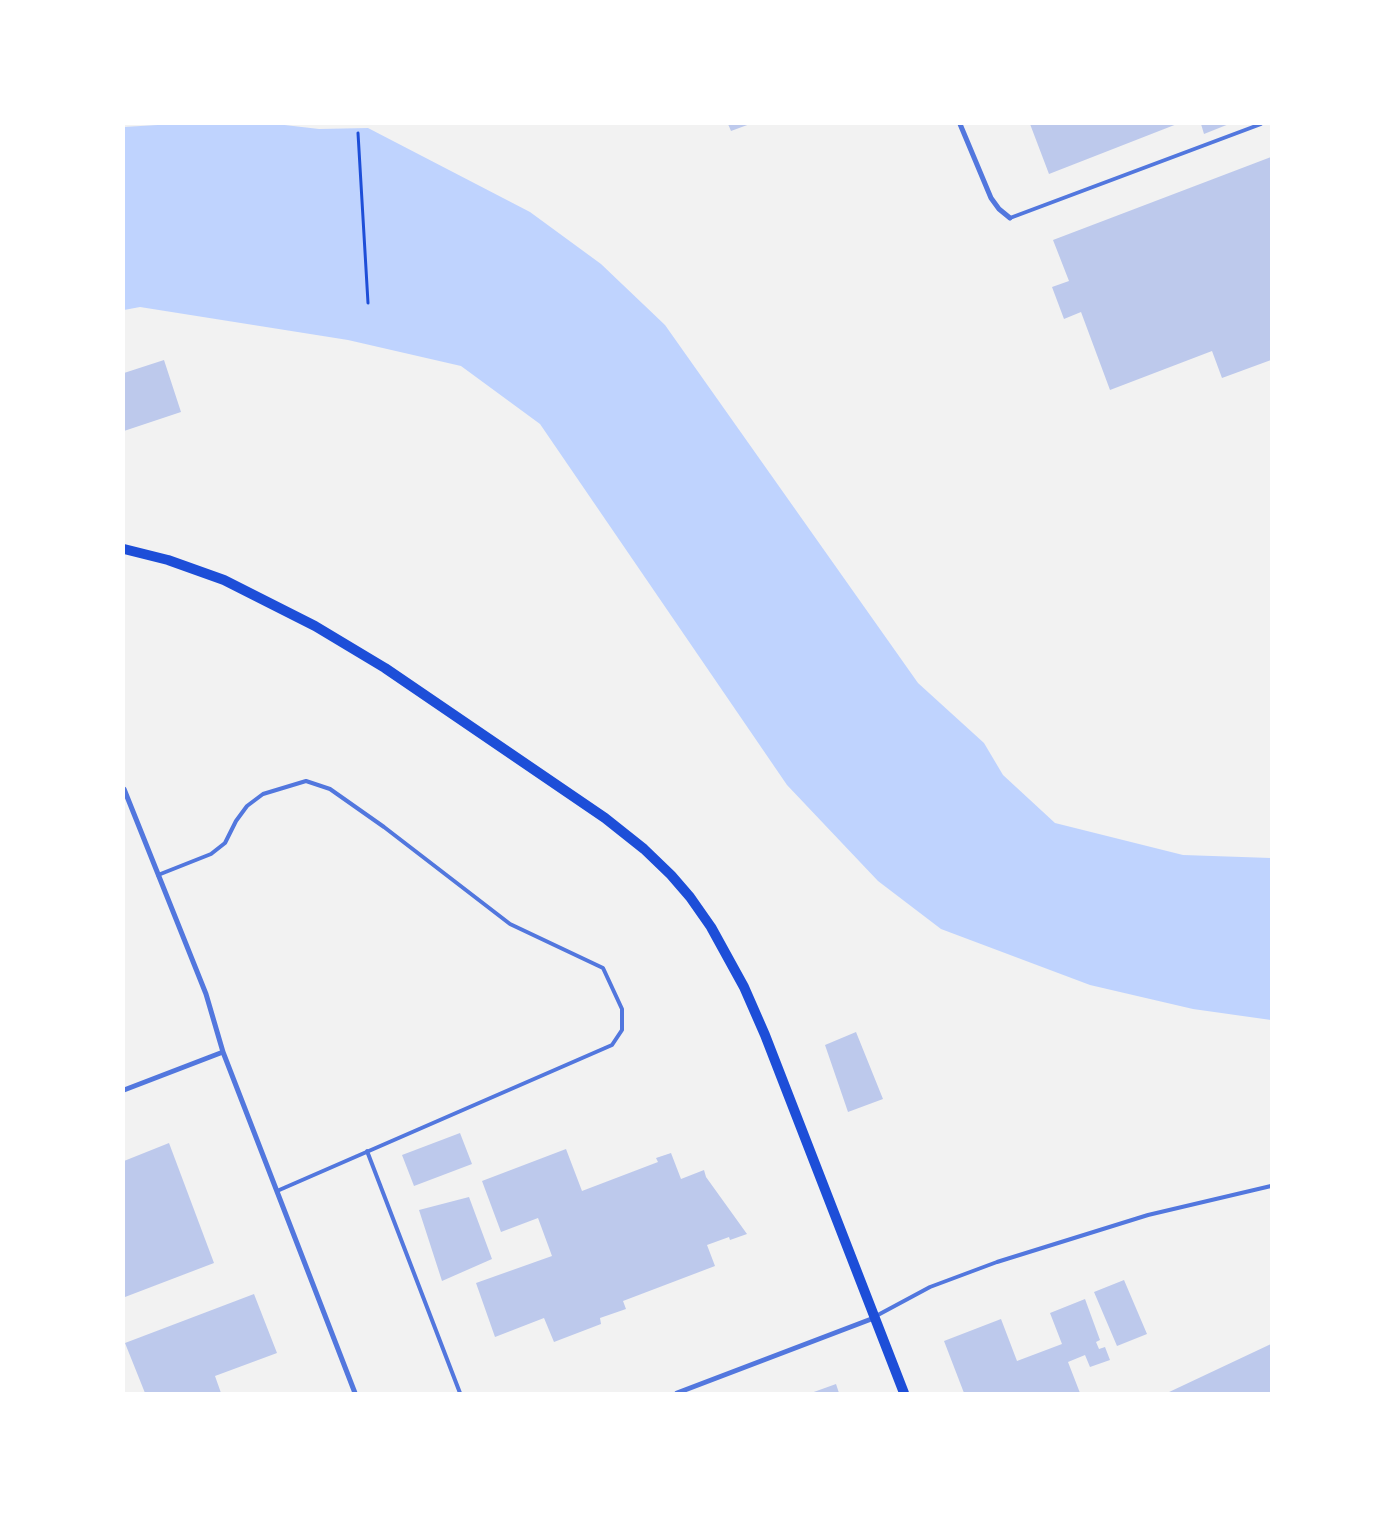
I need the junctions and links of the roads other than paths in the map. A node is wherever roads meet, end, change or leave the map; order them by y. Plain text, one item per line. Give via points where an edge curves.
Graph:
1 (960, 124) edge
2 (1261, 124) edge
3 (1010, 218) joint
4 (124, 550) edge
5 (124, 789) edge
6 (158, 875) junction
7 (223, 1052) junction
8 (124, 1090) edge
9 (367, 1151) junction
10 (1271, 1186) edge
11 (277, 1191) junction
12 (874, 1318) junction
13 (355, 1393) edge
14 (460, 1393) edge
15 (677, 1393) edge
16 (904, 1393) edge

1 - 3 street via 991,198
2 - 3 lane
4 - 12 main road via 168,560 224,580 315,626 385,668 605,818 644,849 690,897 711,927 744,987
5 - 6 street
6 - 7 street via 206,994
6 - 9 lane via 211,854 225,843 247,806 264,794 306,781 330,789 510,924 603,968 622,1009 622,1030 612,1045
7 - 8 street
7 - 11 street
9 - 11 lane
9 - 14 lane
10 - 12 lane via 1148,1214 997,1262 930,1287
11 - 13 street
12 - 15 street
12 - 16 main road

